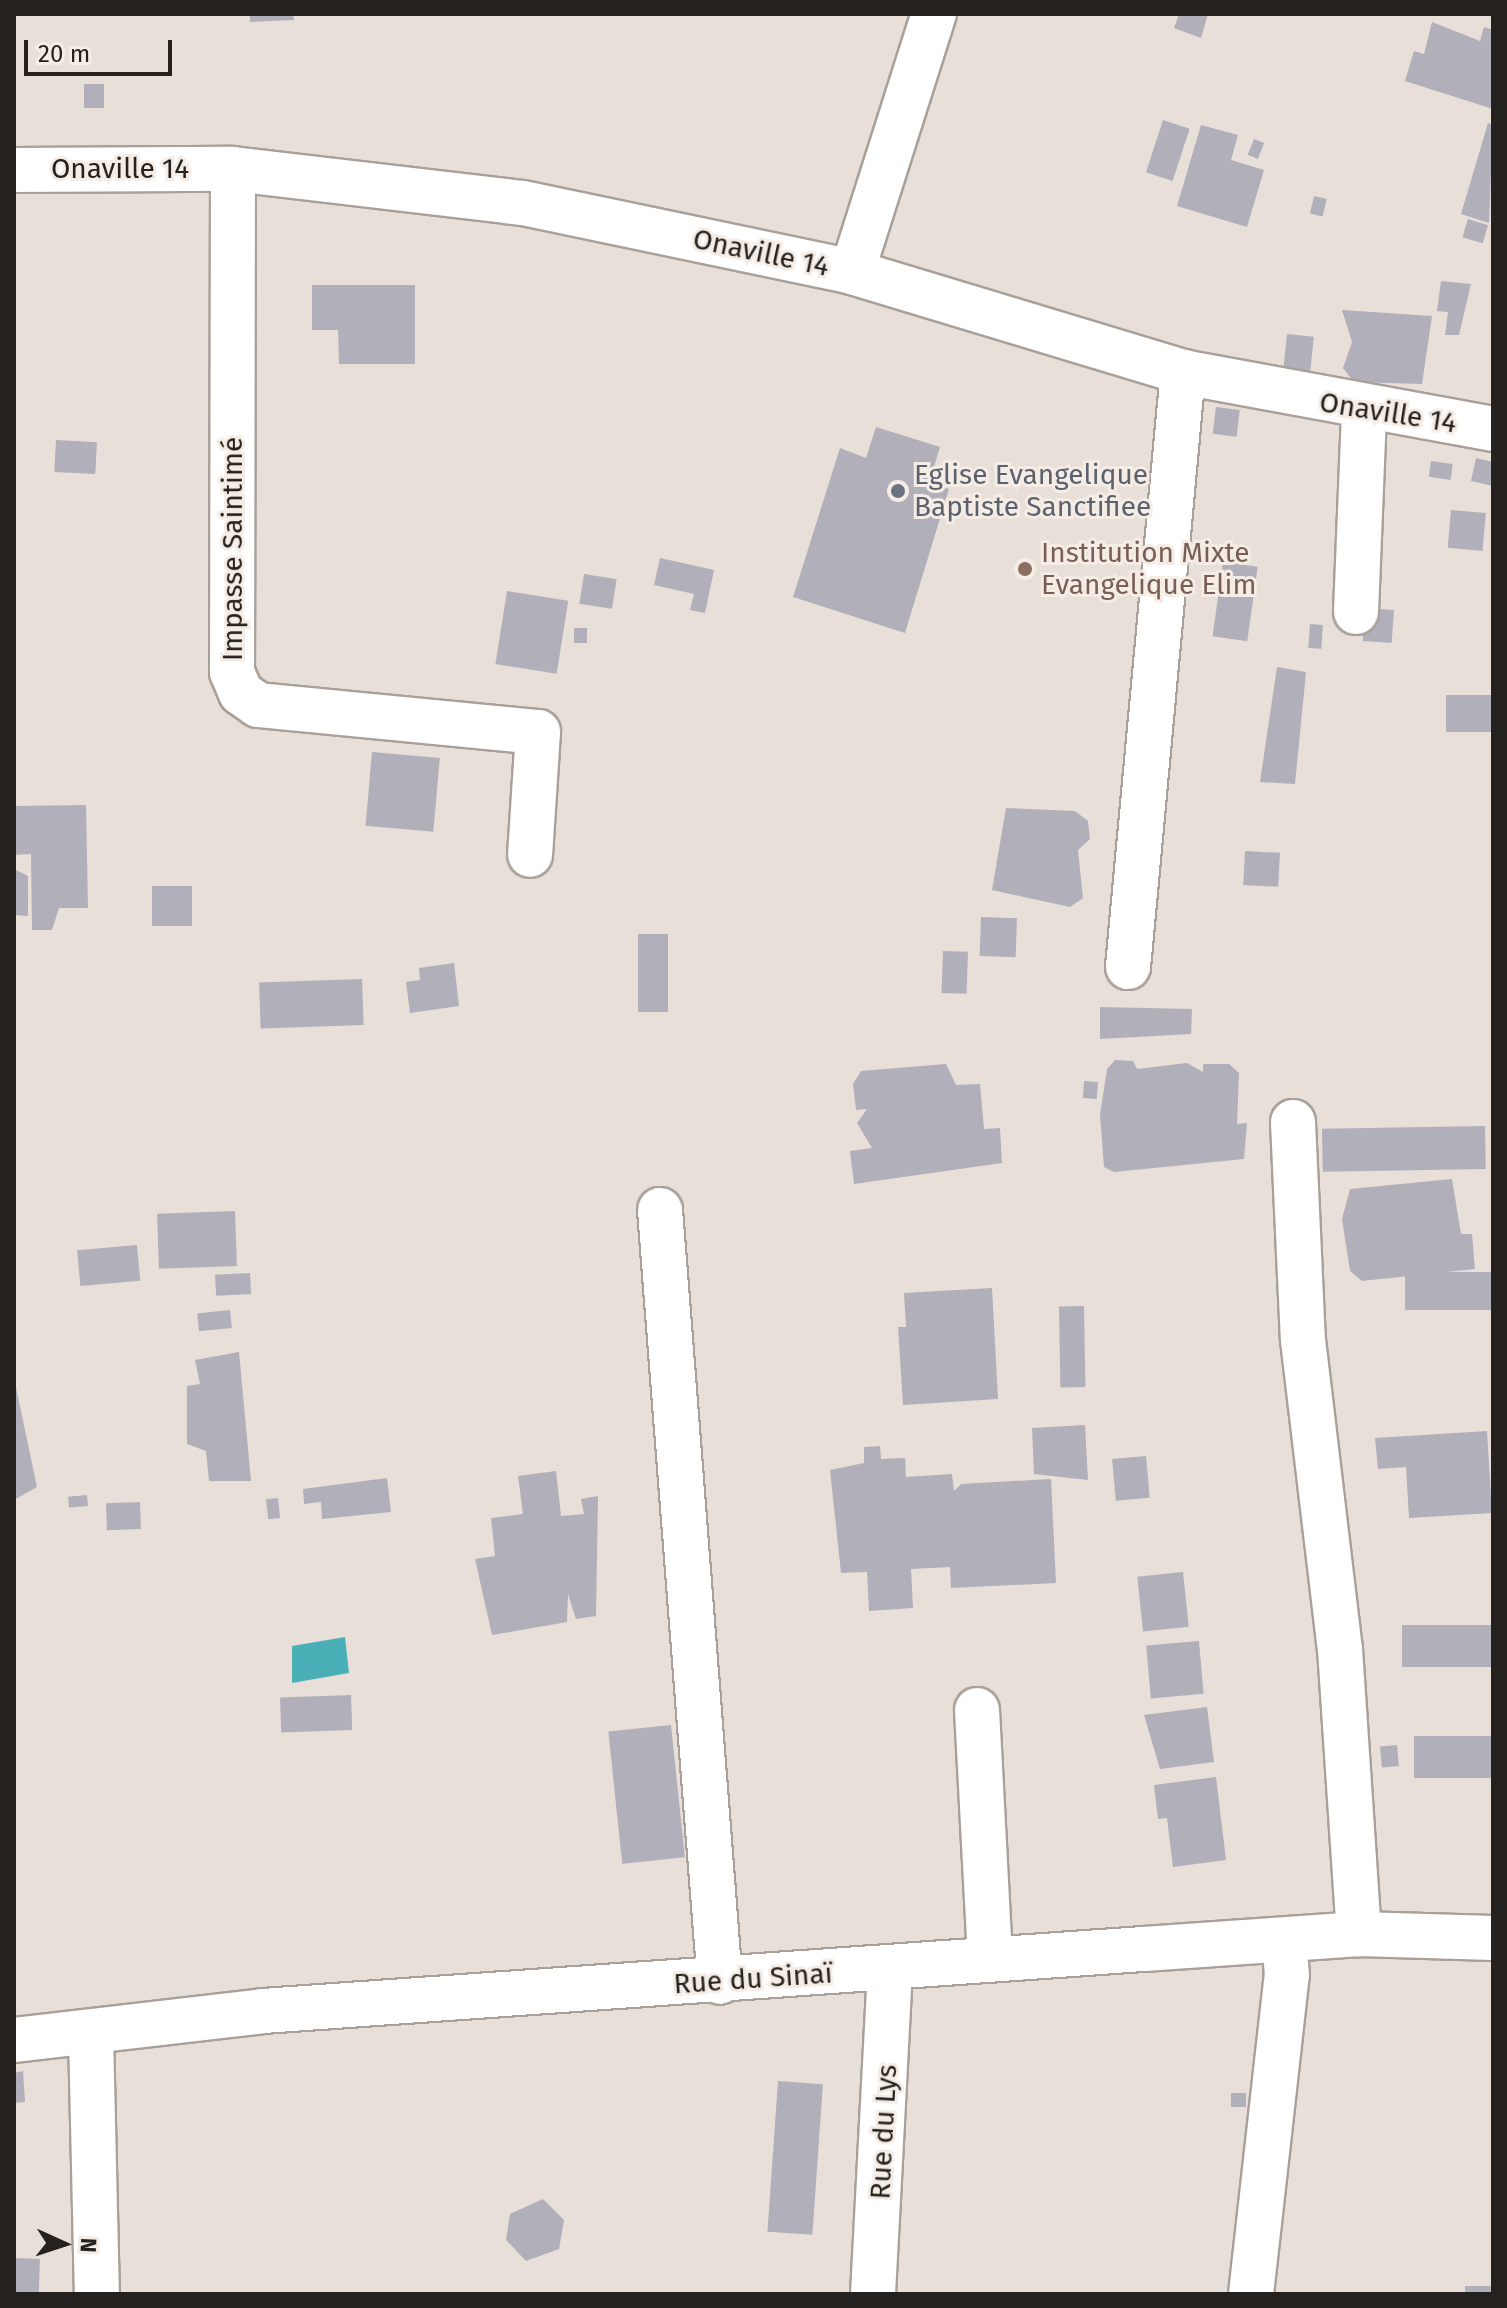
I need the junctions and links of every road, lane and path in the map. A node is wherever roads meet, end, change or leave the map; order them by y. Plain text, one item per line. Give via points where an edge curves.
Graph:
1 (934, 14) edge
2 (233, 169) junction
3 (14, 170) edge
4 (852, 272) junction
5 (1183, 372) junction
6 (1364, 409) junction
7 (1493, 429) edge
8 (1356, 612) dead end
9 (530, 855) dead end
10 (1128, 967) dead end
11 (1293, 1122) dead end
12 (660, 1210) dead end
13 (977, 1710) dead end
14 (1359, 1934) junction
15 (1493, 1938) edge
16 (1284, 1941) junction
17 (990, 1959) junction
18 (890, 1970) junction
19 (720, 1982) junction
20 (91, 2034) junction
21 (14, 2040) edge
22 (97, 2294) edge
23 (873, 2294) edge
24 (1251, 2294) edge

1 - 4 street
2 - 3 street, Onaville 14
2 - 4 street, Onaville 14 via 523,203
2 - 9 street, Impasse Saintimé via 232,672 241,693 258,705 538,732
4 - 5 street, Onaville 14
5 - 6 street, Onaville 14
5 - 10 street
6 - 7 street, Onaville 14
6 - 8 street
11 - 14 street via 1303,1340 1340,1649
12 - 19 street
13 - 17 street
14 - 15 street, Rue du Sinaï
14 - 16 street, Rue du Sinaï
16 - 17 street, Rue du Sinaï
16 - 24 street via 1287,1975
17 - 18 street, Rue du Sinaï
18 - 19 street, Rue du Sinaï
18 - 23 street, Rue du Lys
19 - 20 street, Rue du Sinaï via 263,2011
20 - 21 street, Rue du Sinaï
20 - 22 street

